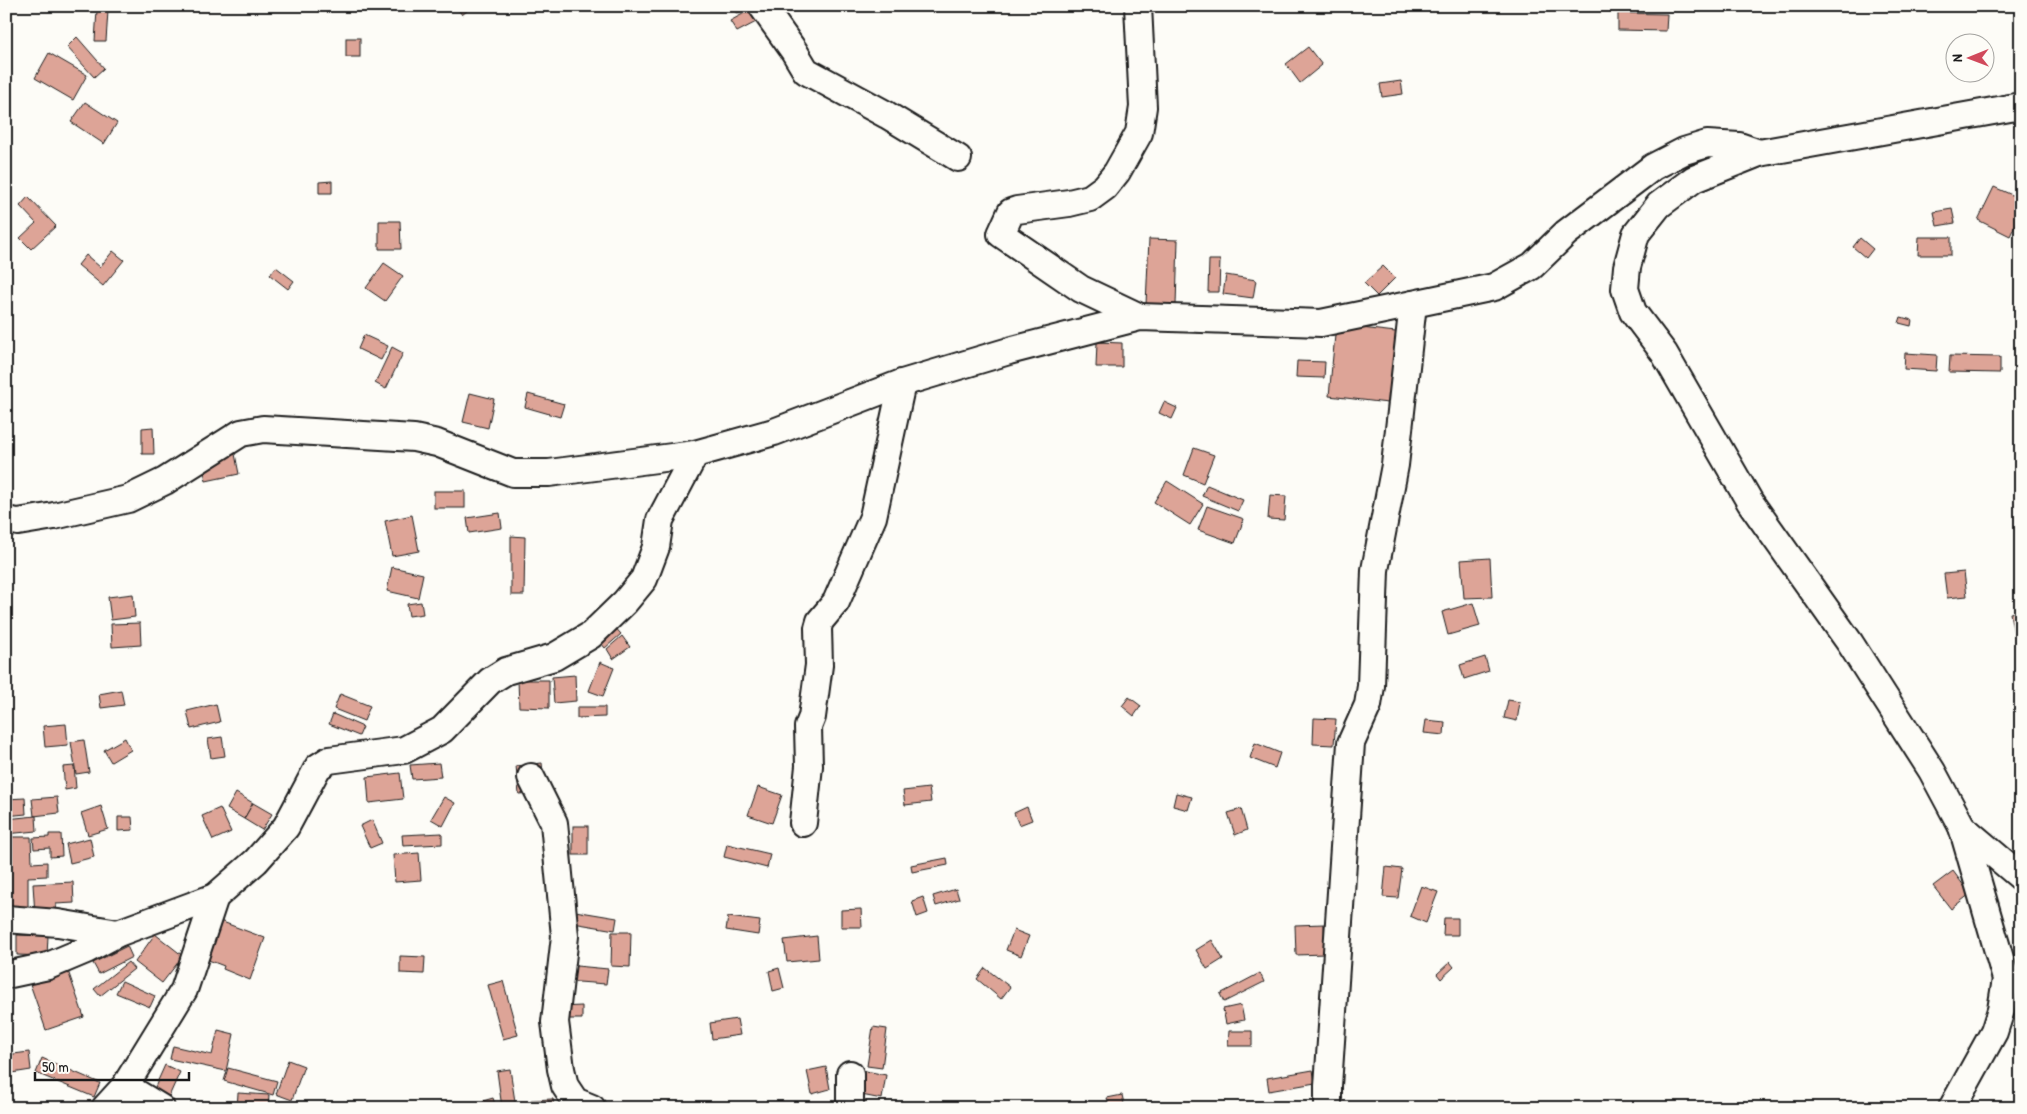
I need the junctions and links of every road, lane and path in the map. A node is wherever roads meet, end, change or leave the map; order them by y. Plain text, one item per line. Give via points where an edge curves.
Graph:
1 (762, 6) edge
2 (1138, 6) edge
3 (2021, 106) edge
4 (1759, 153) junction
5 (958, 158) dead end
6 (1413, 304) junction
7 (1140, 317) junction
8 (902, 383) junction
9 (695, 454) junction
10 (6, 520) edge
11 (531, 777) dead end
12 (802, 823) dead end
13 (1962, 827) junction
14 (2021, 877) edge
15 (215, 897) junction
16 (6, 919) edge
17 (118, 933) junction
18 (6, 975) edge
19 (850, 1074) dead end
20 (126, 1086) junction
21 (105, 1108) edge
22 (161, 1108) edge
23 (592, 1108) edge
24 (850, 1108) edge
25 (1328, 1108) edge
26 (1952, 1108) edge

1 - 5 street via 806,71
2 - 7 street via 1143,107 1139,133 1117,172 1090,198 1011,212 1001,234 1081,289
3 - 4 street
4 - 6 street via 1739,146 1707,144 1684,151 1653,167 1566,233 1532,266 1494,287
4 - 13 street via 1694,179 1659,206 1636,234 1625,289 1633,312 1664,353 1750,502 1850,643 1932,771
6 - 7 street via 1321,323
6 - 25 street via 1395,465 1375,570 1371,686 1368,705 1351,743
7 - 8 street
8 - 9 street via 774,432
8 - 12 street via 873,517 836,602 818,628 819,665 808,727 809,766
9 - 10 street via 549,473 513,473 437,443 414,438 263,429 241,433 165,481 128,499 54,516 18,522
9 - 15 street via 660,520 656,547 644,579 591,635 554,656 506,672 490,682 442,730 404,750 329,760 318,767 286,827 256,861
11 - 23 street via 554,823 555,832 565,936 555,1022 561,1069 565,1086 575,1101
13 - 14 street
13 - 26 street via 2006,979 1994,1032
15 - 17 street
15 - 20 street via 184,990
16 - 17 street via 58,922
17 - 18 street via 48,966
19 - 24 street
20 - 21 street
20 - 22 street

